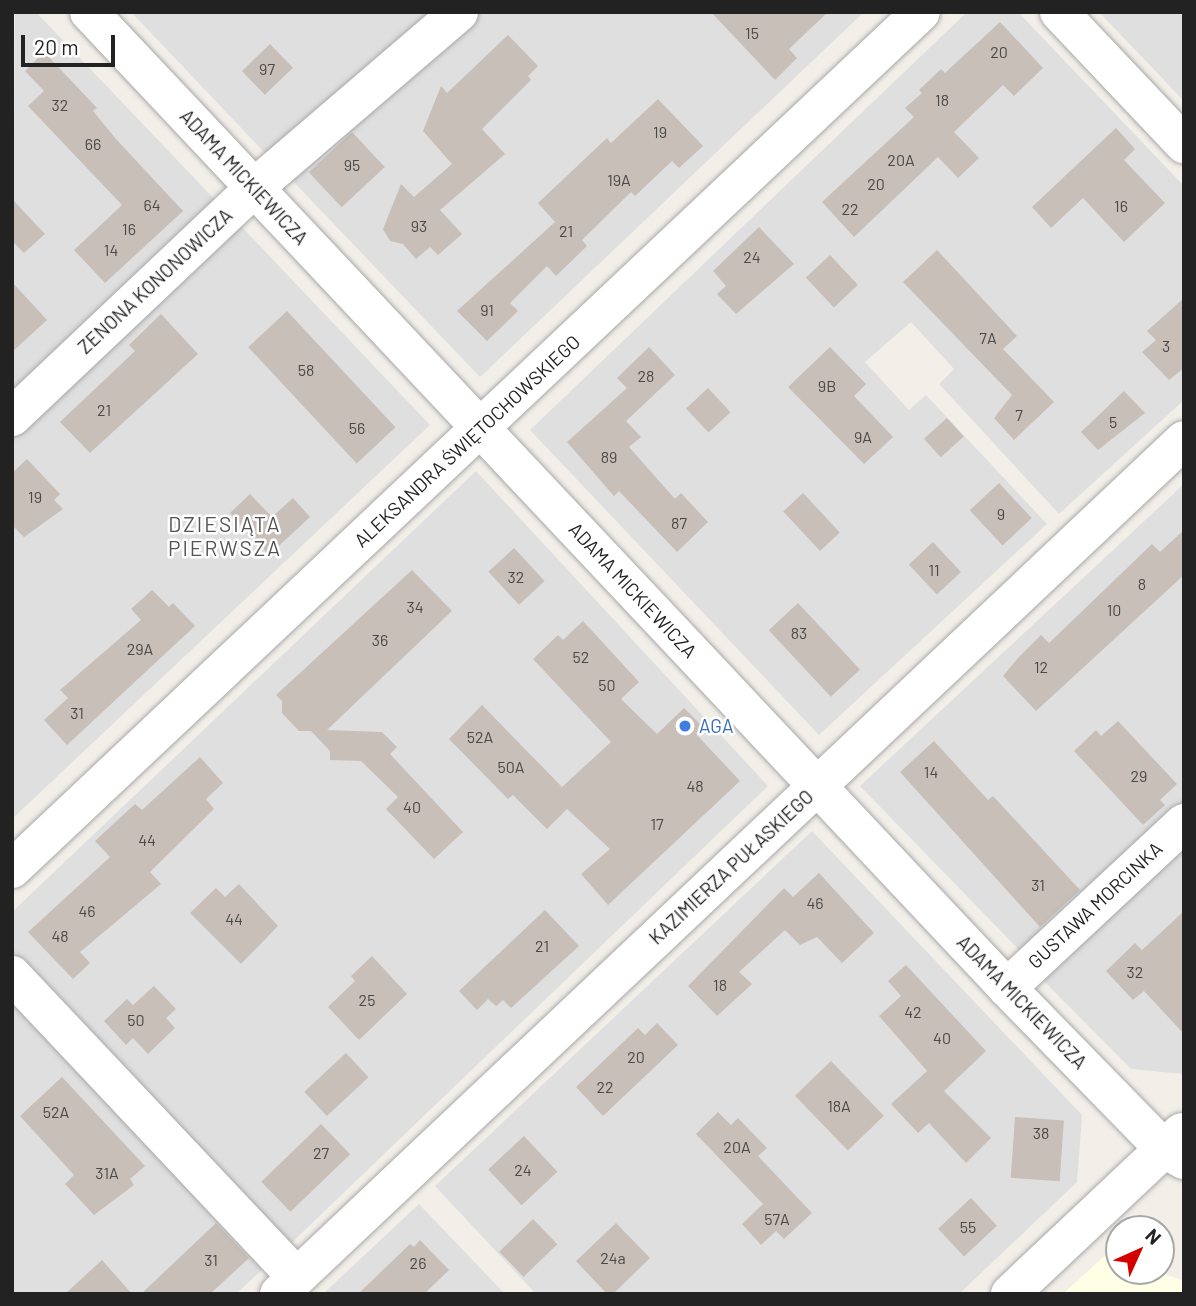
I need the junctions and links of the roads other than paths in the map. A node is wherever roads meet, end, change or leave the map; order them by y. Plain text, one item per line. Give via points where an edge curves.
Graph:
1 (89, 12) edge
2 (459, 12) edge
3 (921, 12) edge
4 (1059, 12) edge
5 (1184, 144) edge
6 (254, 188) junction
7 (12, 416) edge
8 (480, 428) junction
9 (1184, 440) edge
10 (817, 786) junction
11 (1184, 823) edge
12 (12, 869) edge
13 (12, 975) edge
14 (1007, 988) junction
15 (1177, 1147) edge
16 (288, 1285) edge
17 (1010, 1294) edge

1 - 6 street, ADAMA MICKIEWICZA
2 - 6 street, ZENONA KONONOWICZA
3 - 8 street, ALEKSANDRA ŚWIĘTOCHOWSKIEGO
4 - 5 street
6 - 7 street, ZENONA KONONOWICZA
6 - 8 street, ADAMA MICKIEWICZA
8 - 10 street, ADAMA MICKIEWICZA
8 - 12 street, ALEKSANDRA ŚWIĘTOCHOWSKIEGO
9 - 10 street, KAZIMIERZA PUŁASKIEGO
10 - 14 street, ADAMA MICKIEWICZA
10 - 16 street, KAZIMIERZA PUŁASKIEGO
11 - 14 street, GUSTAWA MORCINKA
13 - 16 street
14 - 15 street, ADAMA MICKIEWICZA
15 - 17 street

